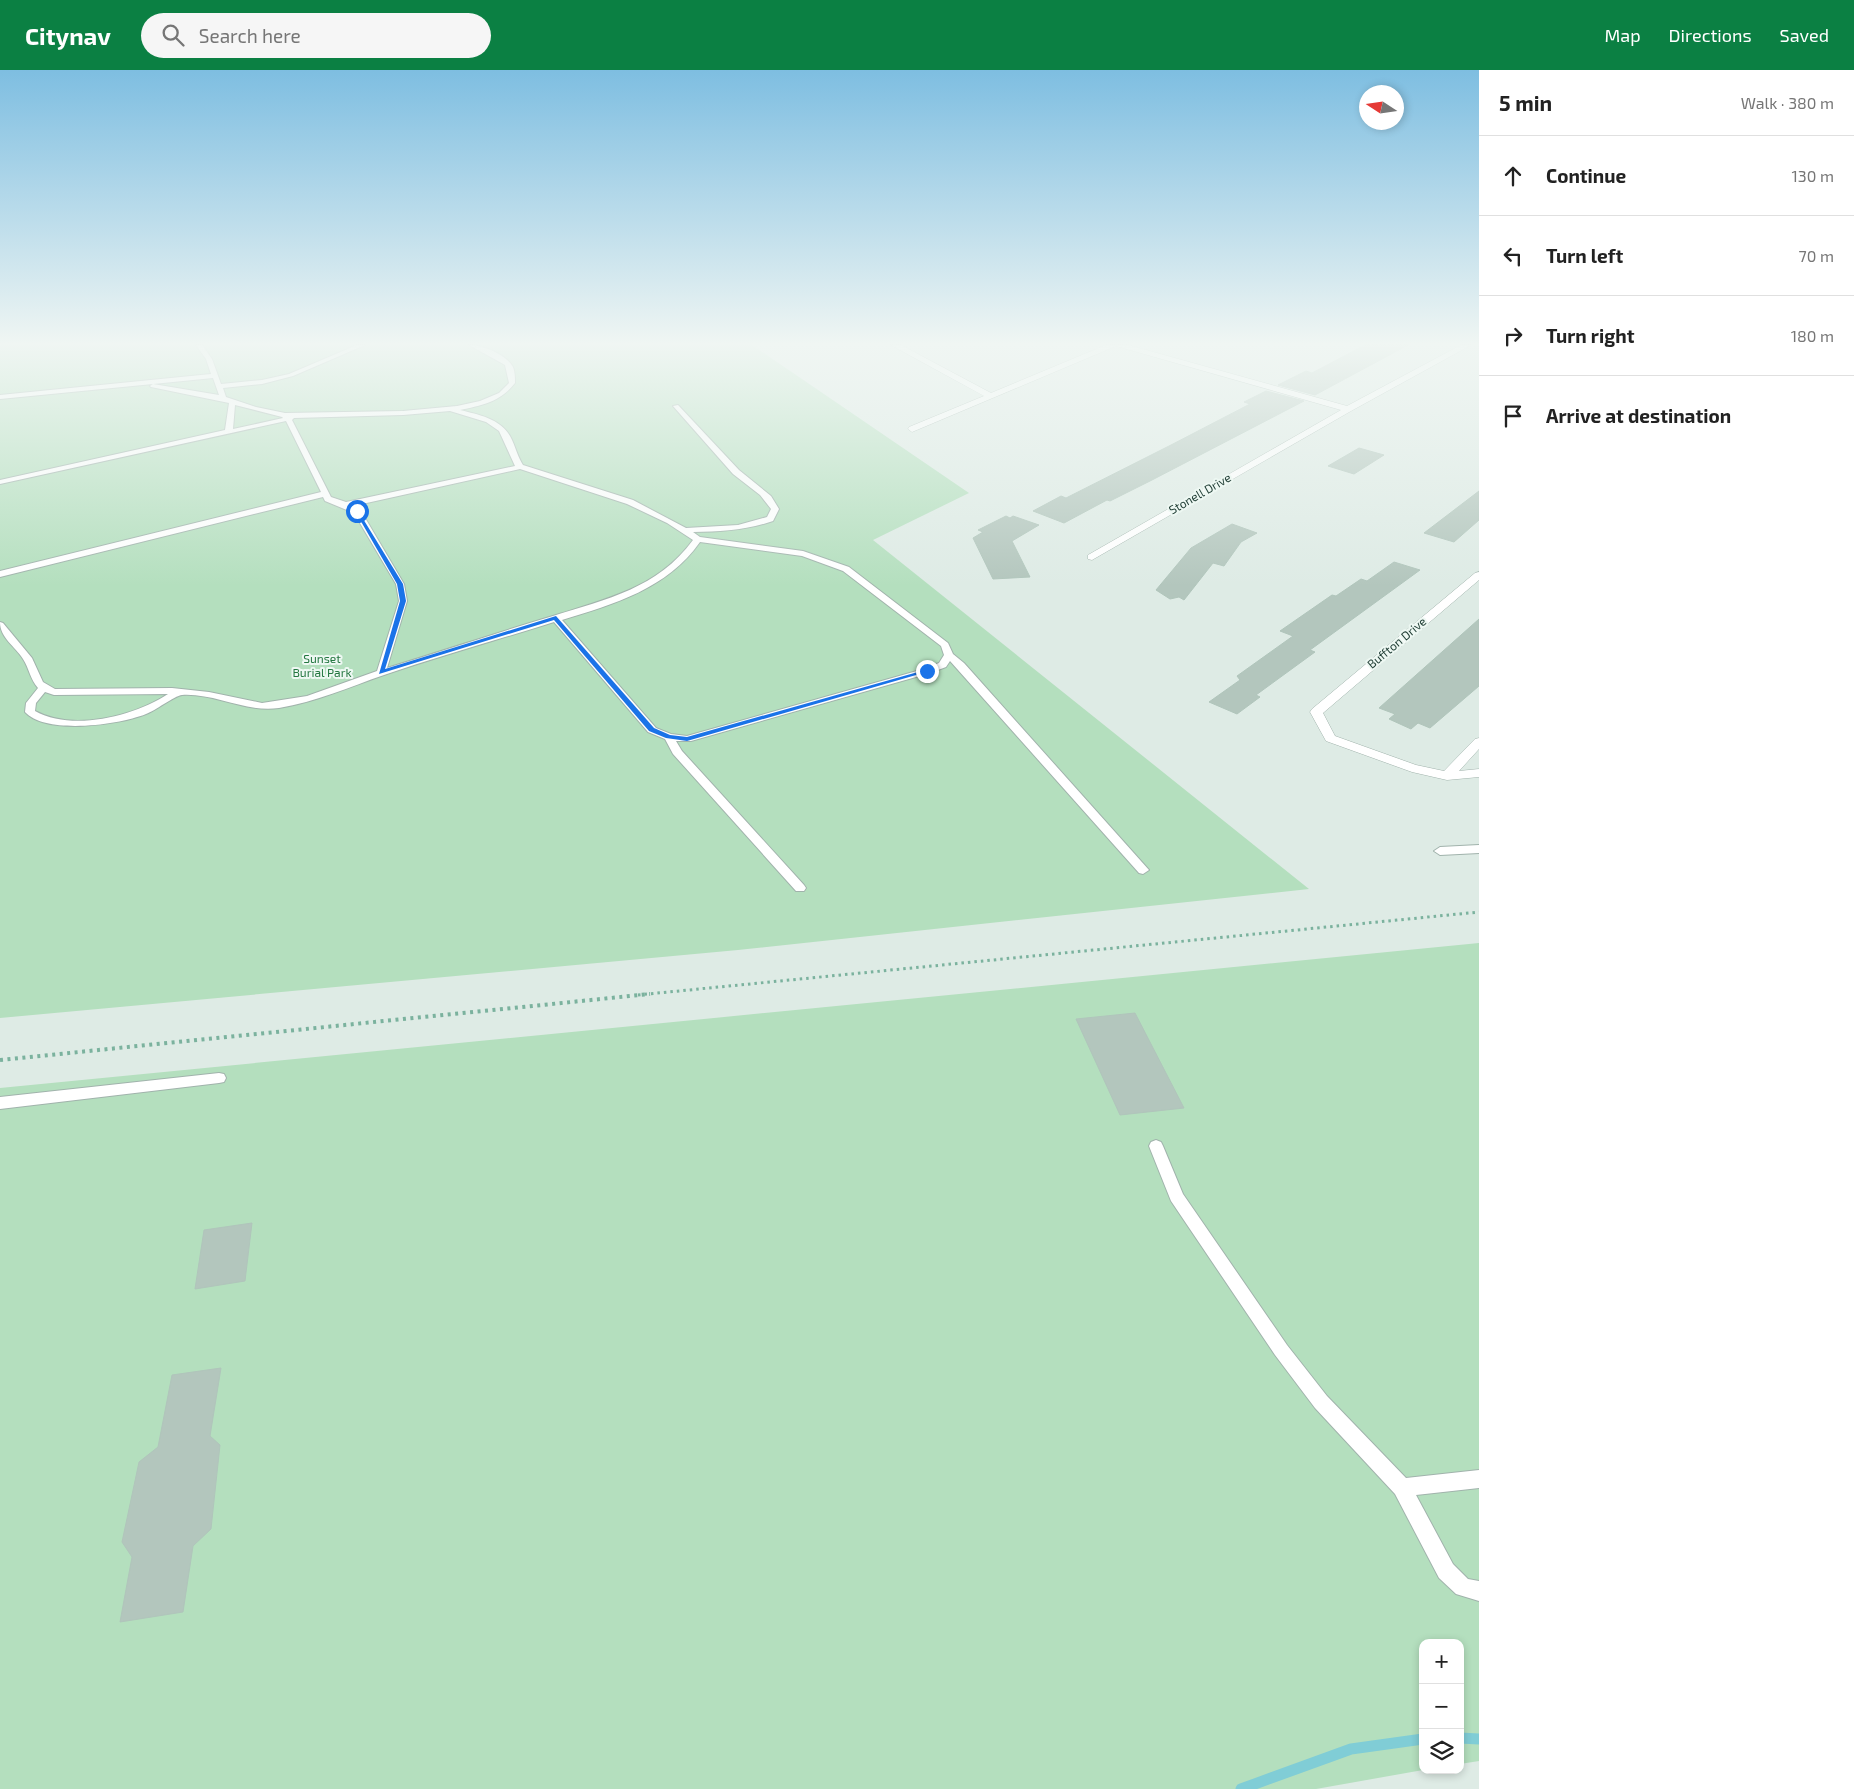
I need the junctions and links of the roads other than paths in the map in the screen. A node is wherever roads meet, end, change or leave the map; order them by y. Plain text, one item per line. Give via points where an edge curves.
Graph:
1 (230, 425) edge
2 (253, 425) edge
3 (290, 425) edge
4 (496, 425) edge
5 (696, 425) edge
6 (921, 425) edge
7 (1320, 425) edge
8 (912, 429) dead end
9 (229, 431) junction
10 (520, 467) junction
11 (0, 482) edge
12 (324, 494) junction
13 (345, 505) junction
14 (682, 530) junction
15 (698, 539) junction
16 (1092, 557) dead end
17 (0, 574) edge
18 (1479, 575) edge
19 (556, 618) junction
20 (0, 625) edge
21 (949, 655) junction
22 (381, 673) junction
23 (43, 688) junction
24 (178, 692) junction
25 (669, 737) junction
26 (1479, 742) edge
27 (1479, 773) edge
28 (1446, 776) junction
29 (1479, 849) edge
30 (1440, 851) dead end
31 (1143, 870) dead end
32 (800, 888) dead end
33 (219, 1078) dead end
34 (0, 1103) edge
35 (1156, 1146) dead end
36 (1479, 1479) edge
37 (1402, 1488) junction
38 (1479, 1591) edge

1 - 9 lane
2 - 9 lane
3 - 12 lane
4 - 10 lane via 506,434
5 - 14 lane via 737,473 772,501 775,509 770,520 758,524
6 - 8 street
7 - 16 street, Stonell Drive
9 - 11 lane
10 - 13 lane
10 - 14 lane via 630,502
12 - 13 lane via 328,499
12 - 17 lane
13 - 22 lane via 357,511 400,584 403,601
14 - 15 lane
15 - 19 lane via 689,554 643,588 616,600
15 - 21 lane via 803,554 846,569 945,645
18 - 28 street, Buffton Drive via 1316,712 1330,738 1412,768
19 - 22 lane
19 - 25 lane via 652,730
20 - 23 lane via 30,663 34,678
21 - 25 lane via 944,665 704,736 687,739
21 - 31 lane
22 - 24 lane via 309,699 278,705 262,706
23 - 24 lane via 54,692
23 - 24 lane via 31,703 30,712 37,718 92,722 136,714
25 - 32 lane via 677,752
26 - 28 street
27 - 28 street
29 - 30 lane
33 - 34 lane
35 - 37 lane via 1176,1197 1281,1350 1320,1402
36 - 37 lane
37 - 38 lane via 1446,1571 1463,1587

